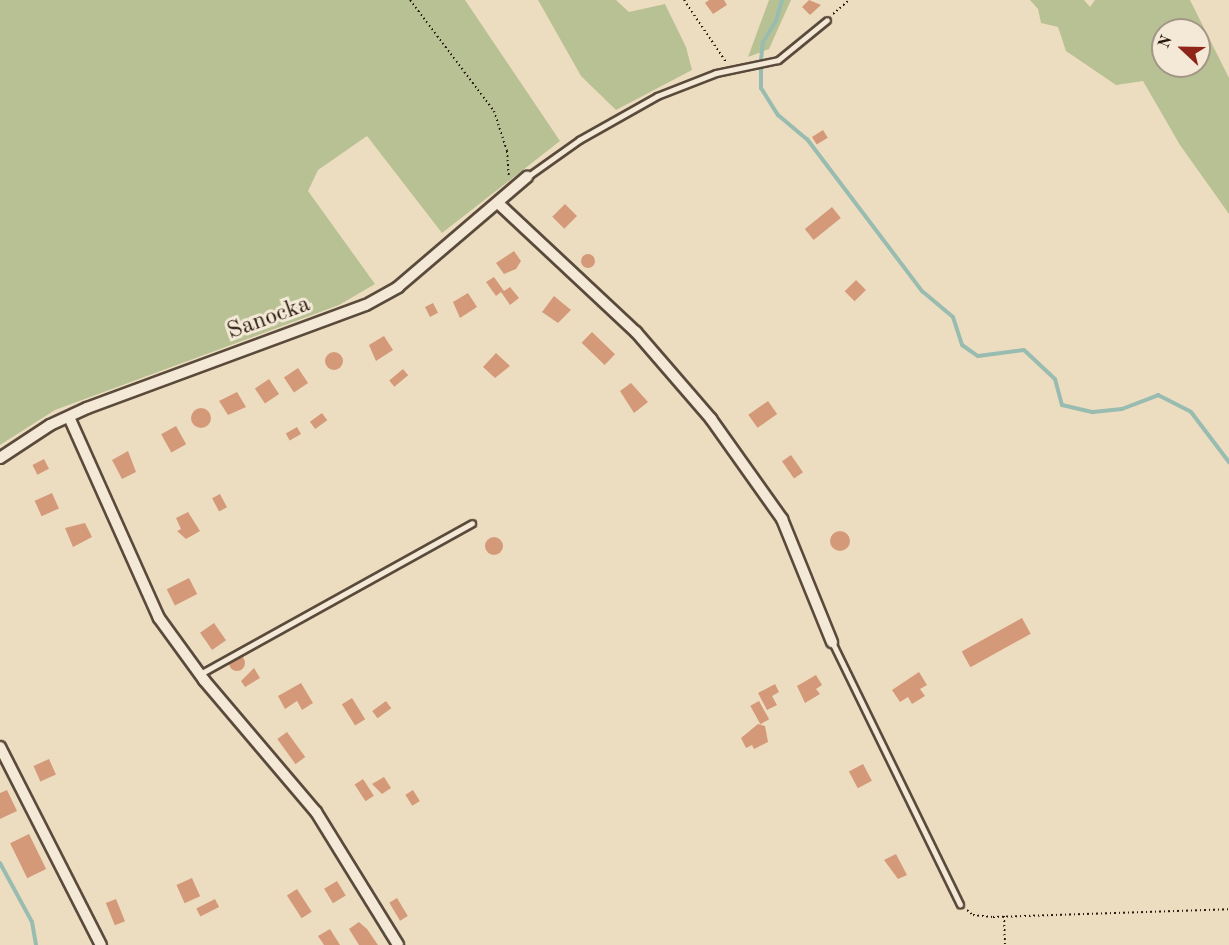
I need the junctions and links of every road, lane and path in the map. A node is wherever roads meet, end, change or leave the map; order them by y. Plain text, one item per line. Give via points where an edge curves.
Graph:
1 (410, 0) edge
2 (684, 0) edge
3 (849, 0) edge
4 (827, 20) joint
5 (730, 69) junction
6 (527, 177) joint
7 (510, 192) junction
8 (498, 203) junction
9 (69, 417) junction
10 (0, 459) edge
11 (472, 523) dead end
12 (832, 642) joint
13 (200, 675) junction
14 (0, 747) edge
15 (960, 904) joint
16 (1229, 909) edge
17 (1004, 916) junction
18 (101, 945) edge
19 (398, 945) edge
20 (1005, 945) edge

1 - 7 path via 494,111 507,151
2 - 5 path
3 - 4 path
4 - 5 lane via 778,60
5 - 6 lane via 647,101 579,140
6 - 7 street, Sanocka
7 - 8 street, Sanocka
8 - 9 street, Sanocka via 398,286 366,305
8 - 12 street via 636,332 711,419 782,519
9 - 10 street, Sanocka
9 - 13 street via 141,585 159,618
11 - 13 lane
12 - 15 lane
13 - 19 street via 316,812
14 - 18 street
15 - 17 path via 973,915
16 - 17 path
17 - 20 path

